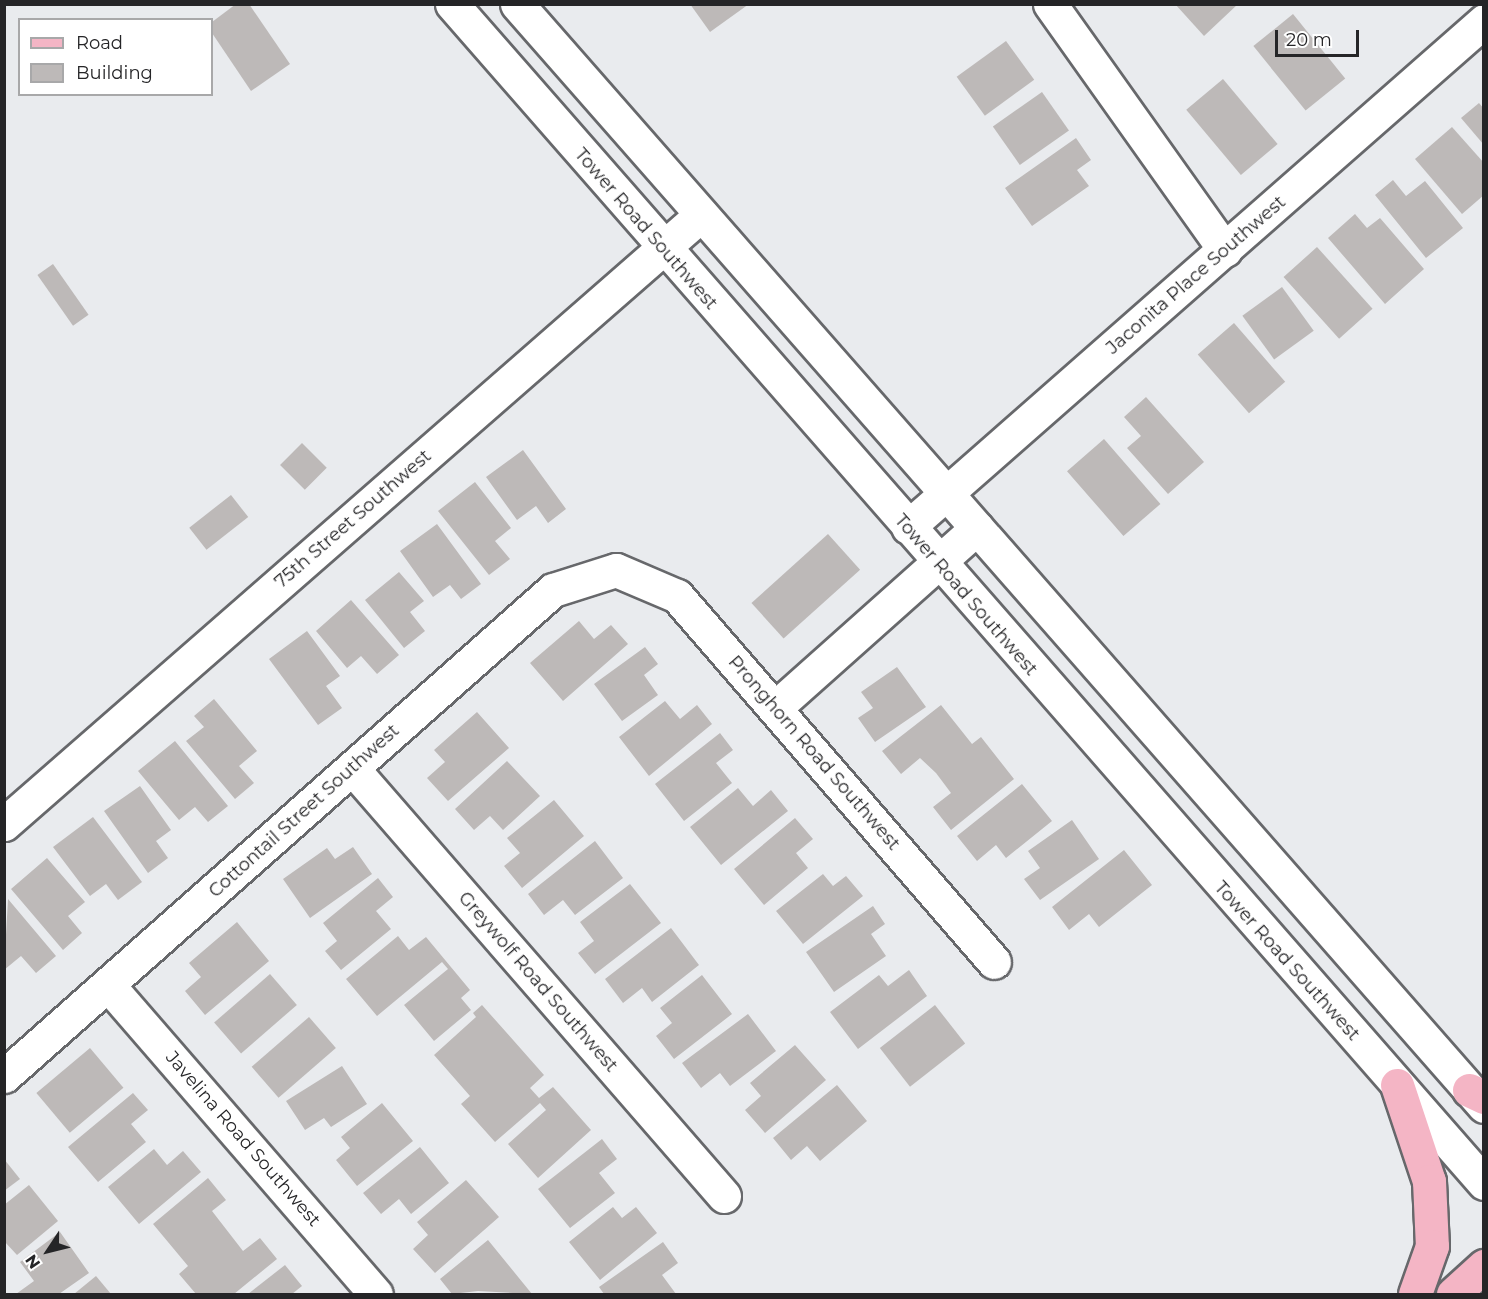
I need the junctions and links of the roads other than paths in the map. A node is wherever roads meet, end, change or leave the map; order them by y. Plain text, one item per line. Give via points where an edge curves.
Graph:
1 (452, 4) edge
2 (517, 4) edge
3 (1050, 4) edge
4 (1484, 21) edge
5 (701, 215) junction
6 (663, 248) junction
7 (1225, 250) junction
8 (947, 493) junction
9 (908, 528) junction
10 (977, 528) junction
11 (937, 561) junction
12 (616, 570) joint
13 (776, 707) junction
14 (352, 768) junction
15 (4, 824) edge
16 (994, 962) dead end
17 (108, 985) junction
18 (4, 1076) edge
19 (1397, 1085) junction
20 (1479, 1098) edge
21 (1484, 1183) edge
22 (724, 1196) dead end
23 (1484, 1266) edge
24 (376, 1294) edge
25 (1415, 1294) edge
26 (1454, 1294) edge

1 - 6 street, Tower Road Southwest
2 - 5 street
3 - 7 street
4 - 7 street, Jaconita Place Southwest
5 - 6 street, 75th Street Southwest
5 - 8 street
6 - 9 street, Tower Road Southwest
6 - 15 street, 75th Street Southwest
7 - 8 street, Jaconita Place Southwest
8 - 9 street, Jaconita Place Southwest
8 - 10 street
9 - 11 street, Tower Road Southwest
10 - 11 street
10 - 20 street
11 - 13 street
11 - 19 street, Tower Road Southwest
12 - 13 street, Pronghorn Road Southwest via 677,596
12 - 14 street, Cottontail Street Southwest via 554,590
13 - 16 street, Pronghorn Road Southwest
14 - 17 street, Cottontail Street Southwest
14 - 22 street, Greywolf Road Southwest
17 - 18 street, Cottontail Street Southwest
17 - 24 street, Javelina Road Southwest
19 - 21 street, Tower Road Southwest
19 - 25 main road via 1429,1181 1432,1246
23 - 26 main road

